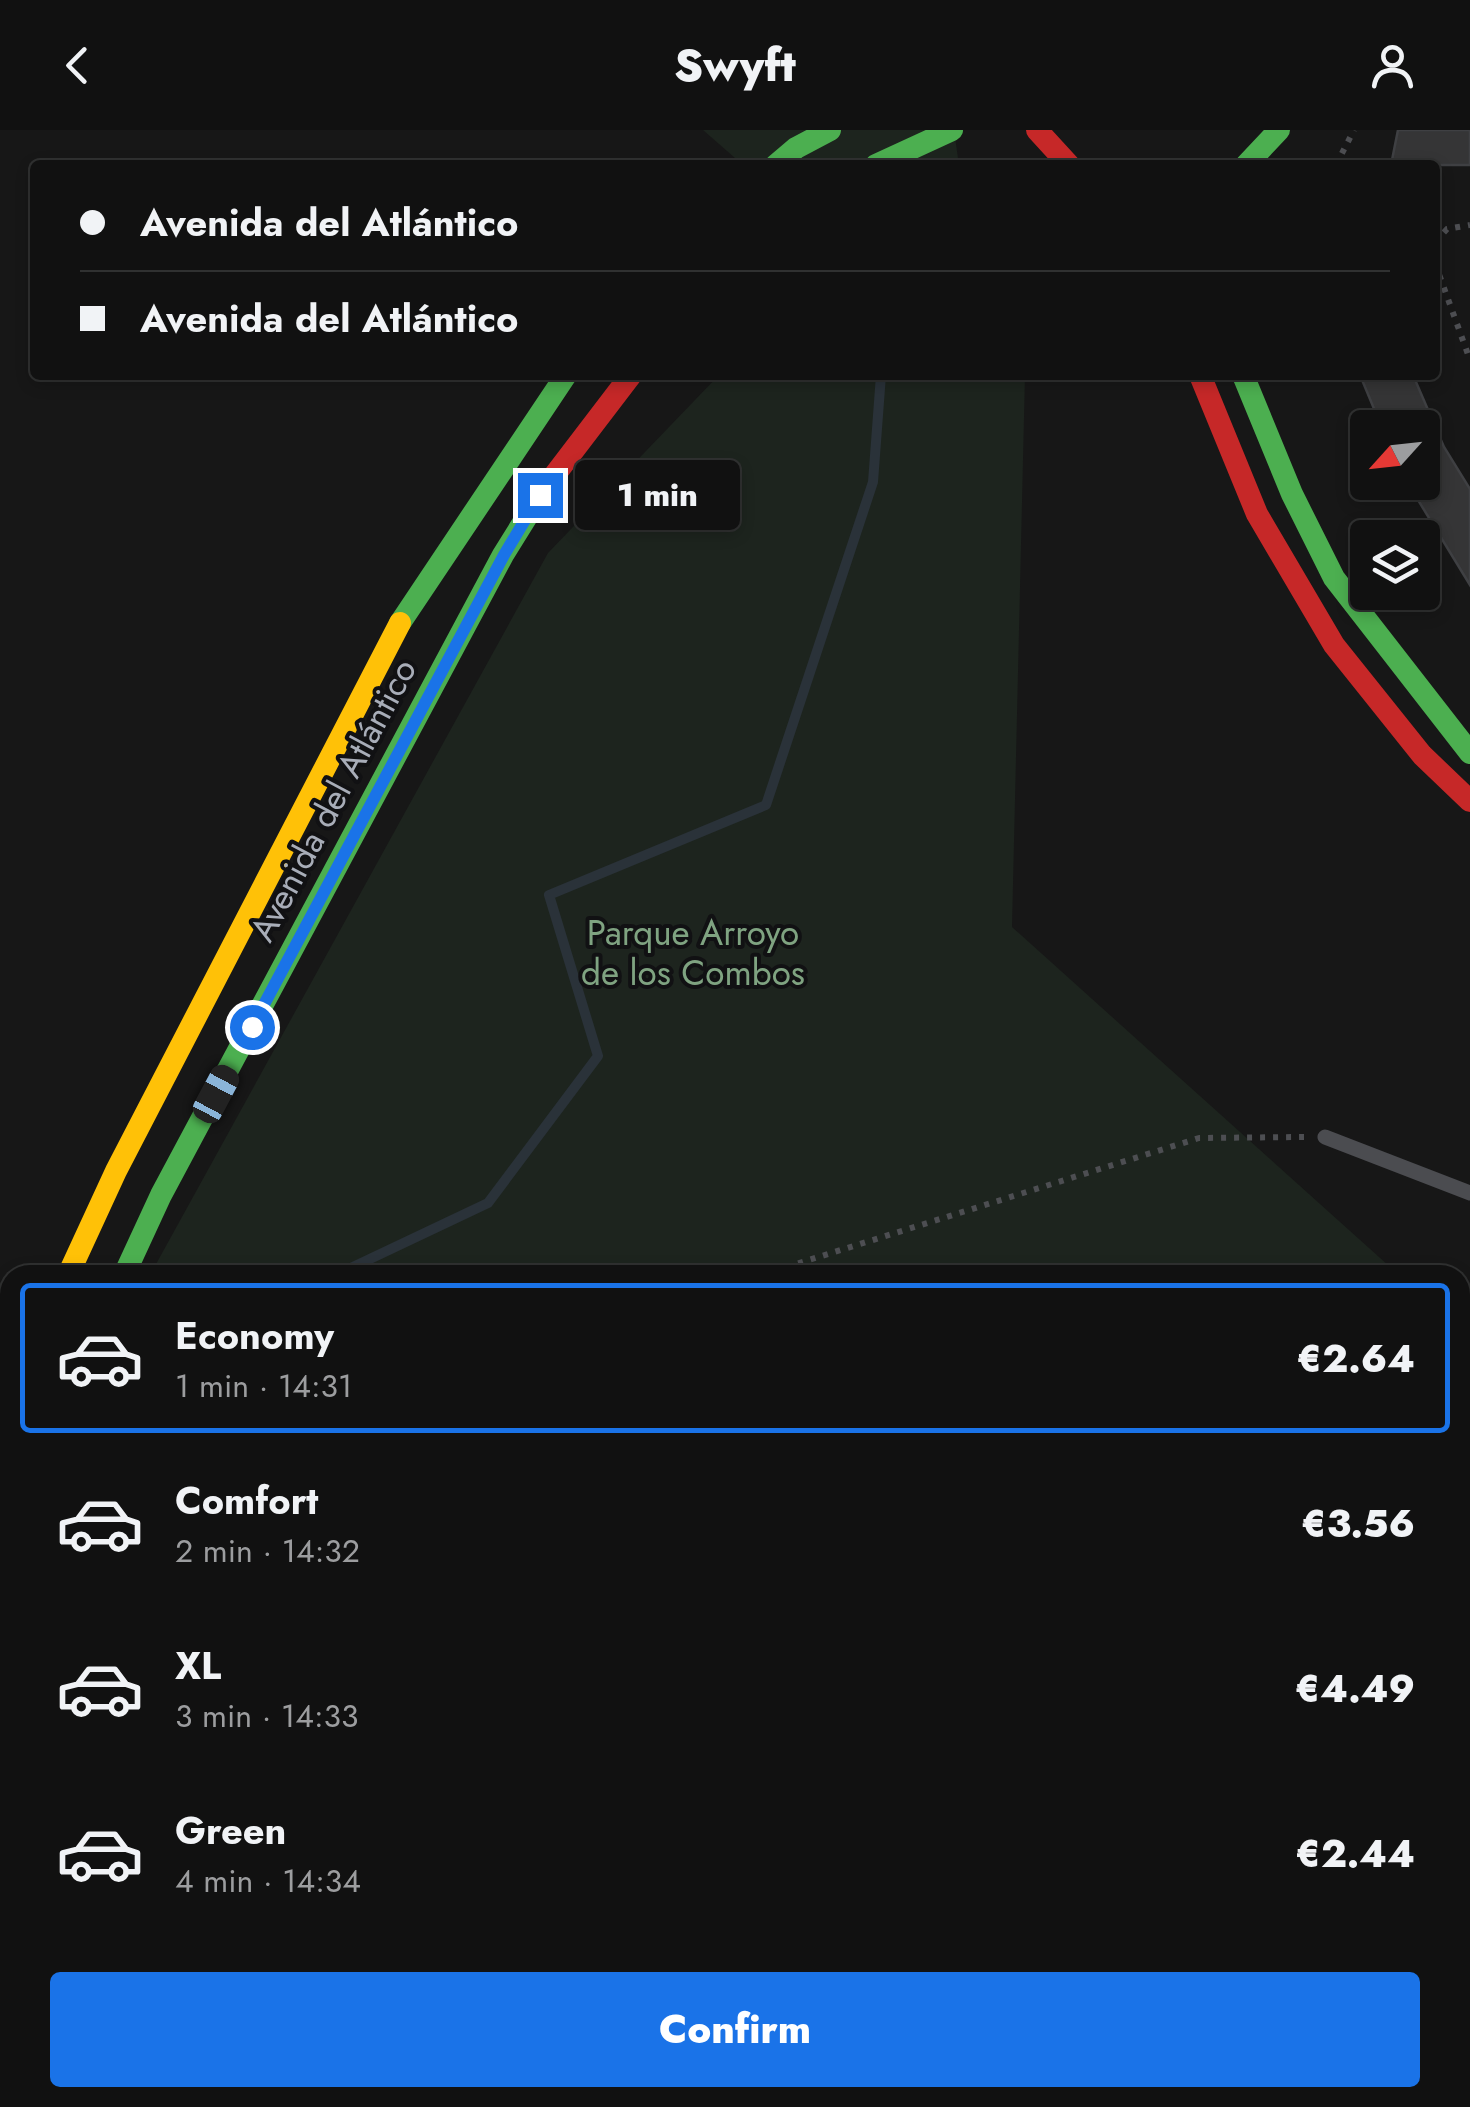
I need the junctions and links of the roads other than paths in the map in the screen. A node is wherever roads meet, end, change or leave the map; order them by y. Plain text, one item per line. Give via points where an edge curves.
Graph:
1 (830, 130) edge
2 (952, 130) edge
3 (1036, 130) edge
4 (1279, 130) edge
5 (782, 160) edge
6 (887, 160) edge
7 (1064, 160) edge
8 (1251, 160) edge
9 (563, 380) edge
10 (627, 380) edge
11 (1202, 380) edge
12 (1245, 380) edge
13 (1470, 753) edge
14 (1470, 801) edge
15 (1325, 1138) road end
16 (1470, 1193) edge
17 (73, 1265) edge
18 (129, 1265) edge

1 - 5 street
2 - 6 street
3 - 7 street
4 - 8 street
9 - 17 street, Avenida del Atlántico via 386,644
10 - 18 street, Avenida del Atlántico via 540,495 504,555
11 - 14 street via 1258,514 1334,645 1422,755
12 - 13 street via 1334,578
15 - 16 lane

